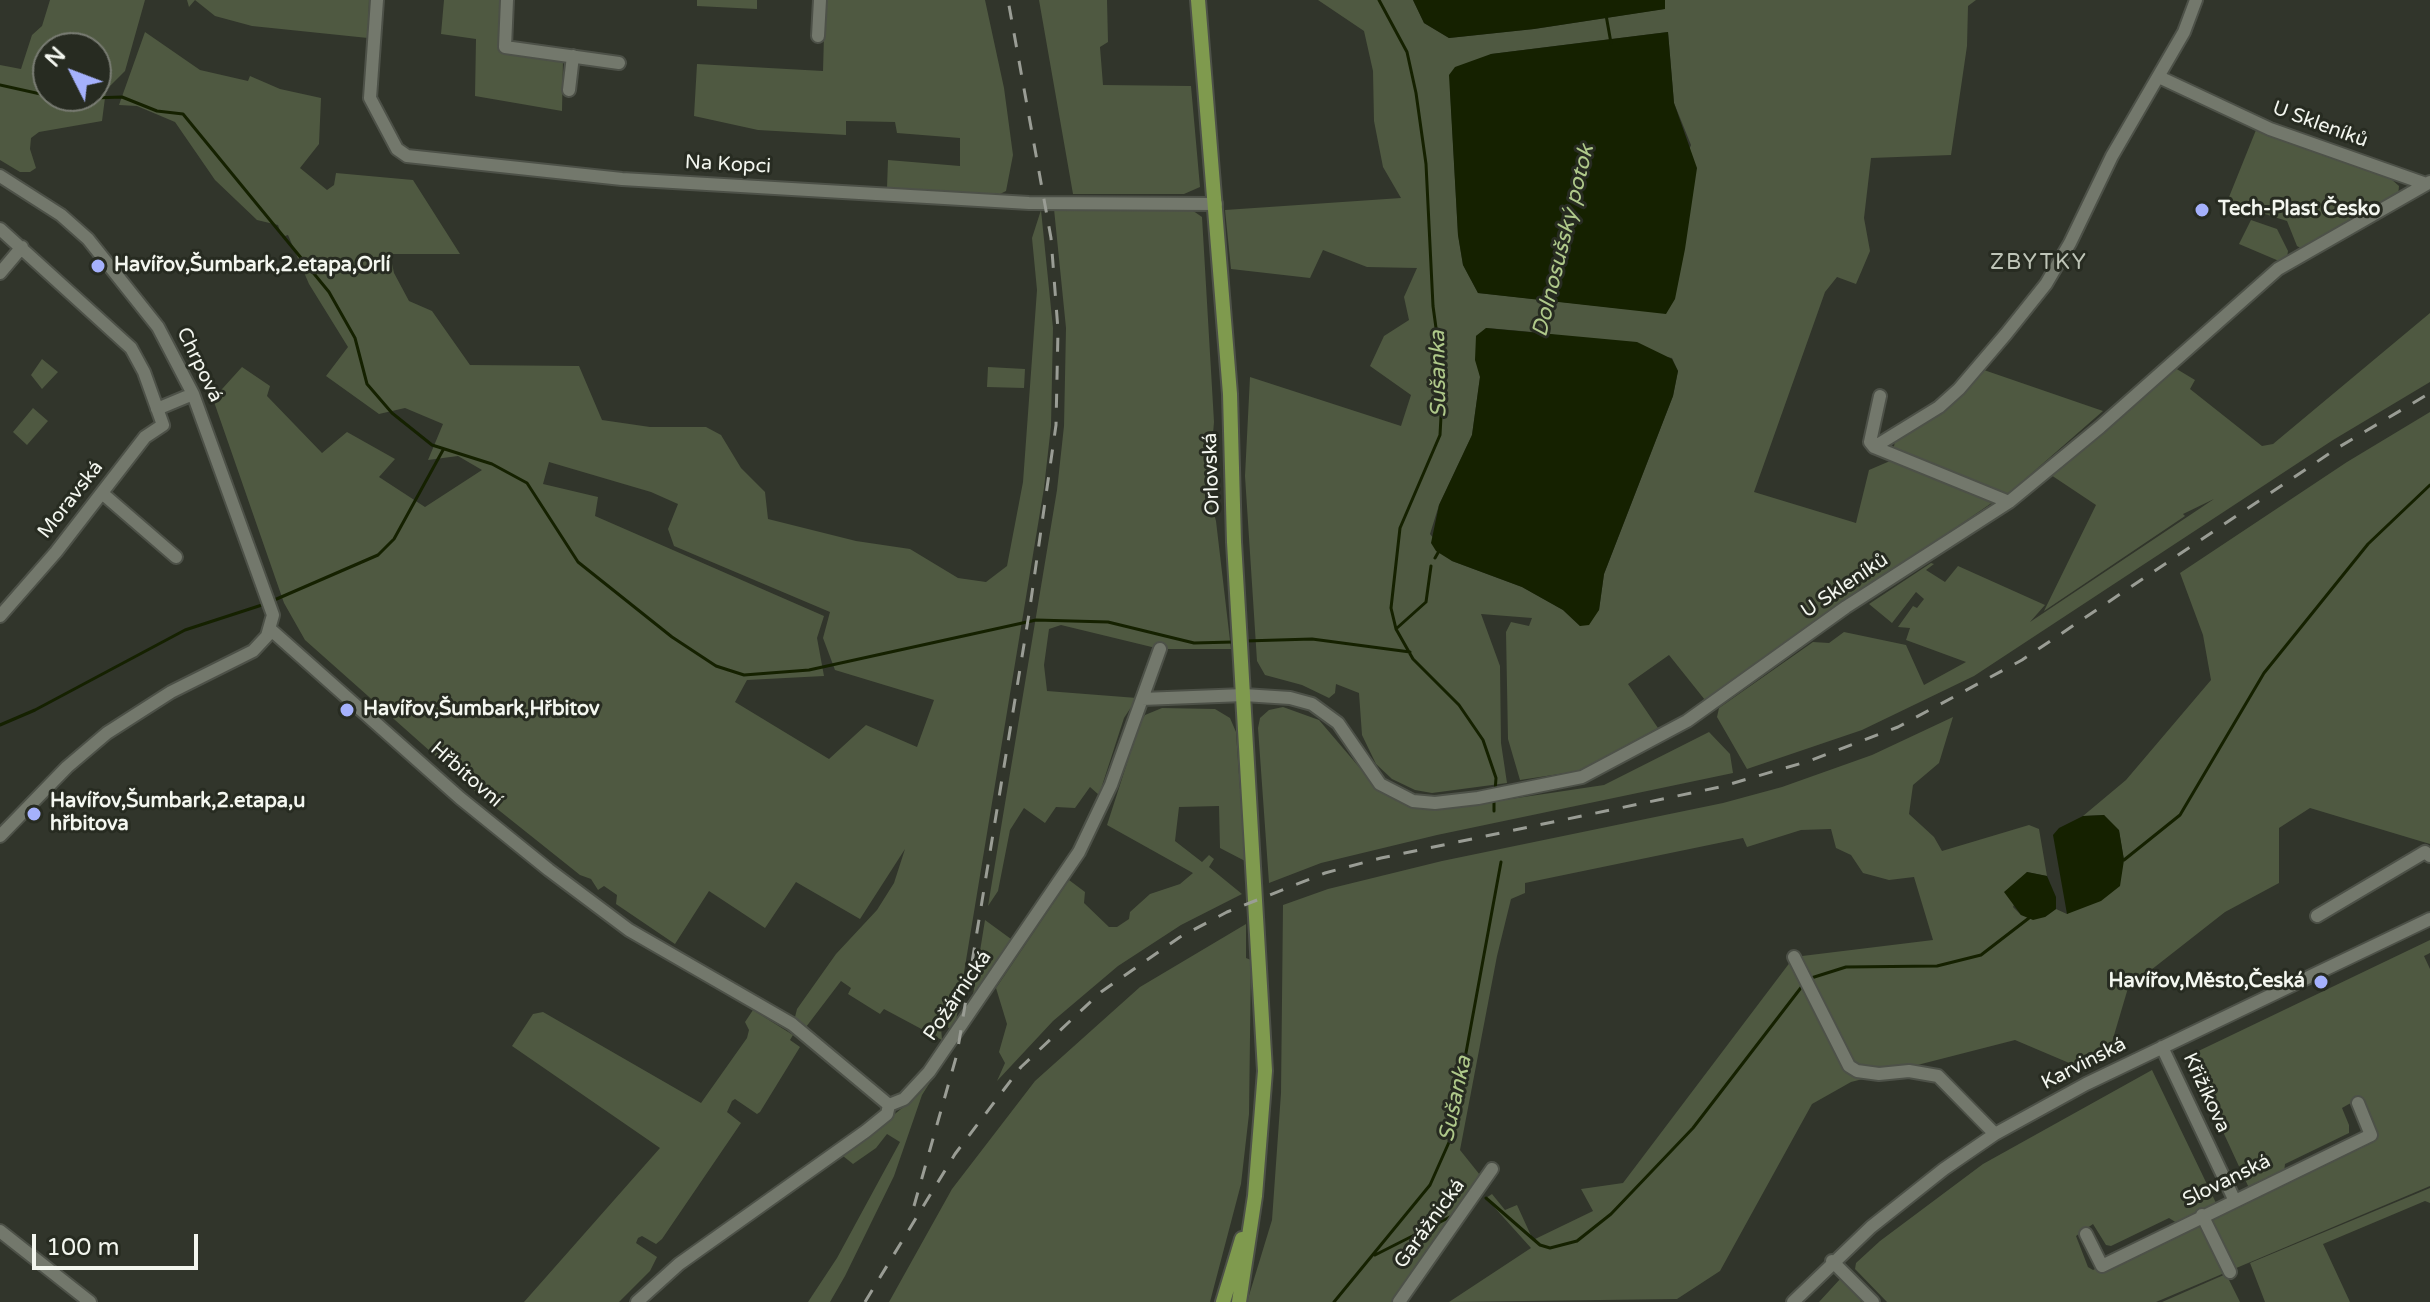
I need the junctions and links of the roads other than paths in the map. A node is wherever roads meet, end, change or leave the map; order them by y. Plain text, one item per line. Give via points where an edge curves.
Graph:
1 (377, 0) edge
2 (507, 0) edge
3 (820, 0) edge
4 (1198, 0) edge
5 (2196, 0) edge
6 (818, 36) dead end
7 (573, 56) junction
8 (619, 63) dead end
9 (2159, 77) junction
10 (569, 90) dead end
11 (0, 176) edge
12 (2428, 183) edge
13 (1216, 204) junction
14 (0, 229) edge
15 (22, 247) junction
16 (0, 273) edge
17 (193, 394) junction
18 (1880, 396) dead end
19 (157, 409) junction
20 (1874, 447) junction
21 (102, 493) junction
22 (2009, 502) junction
23 (176, 557) dead end
24 (0, 616) edge
25 (270, 629) junction
26 (1160, 649) dead end
27 (1244, 695) junction
28 (1142, 699) junction
29 (0, 836) edge
30 (2430, 856) edge
31 (2317, 916) dead end
32 (2430, 919) edge
33 (1796, 961) dead end
34 (2162, 1047) junction
35 (2358, 1103) dead end
36 (889, 1105) junction
37 (1995, 1134) junction
38 (1492, 1169) dead end
39 (1255, 1196) junction
40 (2234, 1199) junction
41 (2202, 1215) junction
42 (1, 1231) edge
43 (2086, 1234) dead end
44 (1832, 1261) junction
45 (2230, 1272) dead end
46 (75, 1290) junction
47 (66, 1302) edge
48 (90, 1302) edge
49 (637, 1302) edge
50 (1223, 1302) edge
51 (1239, 1302) edge
52 (1399, 1302) edge
53 (1793, 1302) edge
54 (1873, 1302) edge

1 - 13 street, Na Kopci via 370,98 397,149 407,156 628,180 1029,203
2 - 7 street via 505,47
3 - 6 street
4 - 13 main road, Orlovská
5 - 9 street
7 - 8 street
7 - 10 street
9 - 12 street, U Skleníků via 2270,129
9 - 20 street via 2046,284 1959,389
11 - 17 street, Chrpová via 61,215 103,254 158,327
12 - 22 street, U Skleníků via 2278,269
13 - 27 main road, Orlovská
14 - 15 street
15 - 16 street
15 - 19 street via 131,348
17 - 19 street
17 - 25 street, Chrpová via 271,605
18 - 20 street via 1870,442
19 - 21 street, Moravská via 163,425 145,437
20 - 22 street
21 - 23 street
21 - 24 street, Moravská
22 - 27 street, U Skleníků via 1846,607 1687,721 1582,777 1435,803 1401,797 1375,778 1338,723 1318,707 1290,698
25 - 29 street via 253,651 171,692 107,733
25 - 36 street, Hřbitovní via 460,798 581,894 641,937 797,1028
26 - 28 street, Požárnická
27 - 28 street
27 - 39 main road, Orlovská via 1265,1071
28 - 36 street, Požárnická via 1111,785 1079,852 929,1072 904,1099
30 - 31 street via 2425,852
32 - 34 street, Karvinská
33 - 37 street via 1849,1066 1879,1074 1909,1071 1938,1076
34 - 37 street, Karvinská
34 - 40 street, Křižíkova
35 - 40 street, Slovanská via 2371,1135
36 - 49 street, Požárnická via 887,1114 866,1131 679,1264
37 - 44 street, Karvinská via 1909,1195
38 - 52 street, Garážnická
39 - 50 main road
39 - 51 main road
40 - 41 street, Slovanská
41 - 43 street, Slovanská via 2102,1266
41 - 45 street
42 - 46 street
44 - 53 street, Karvinská
44 - 54 street
46 - 47 street
46 - 48 street

